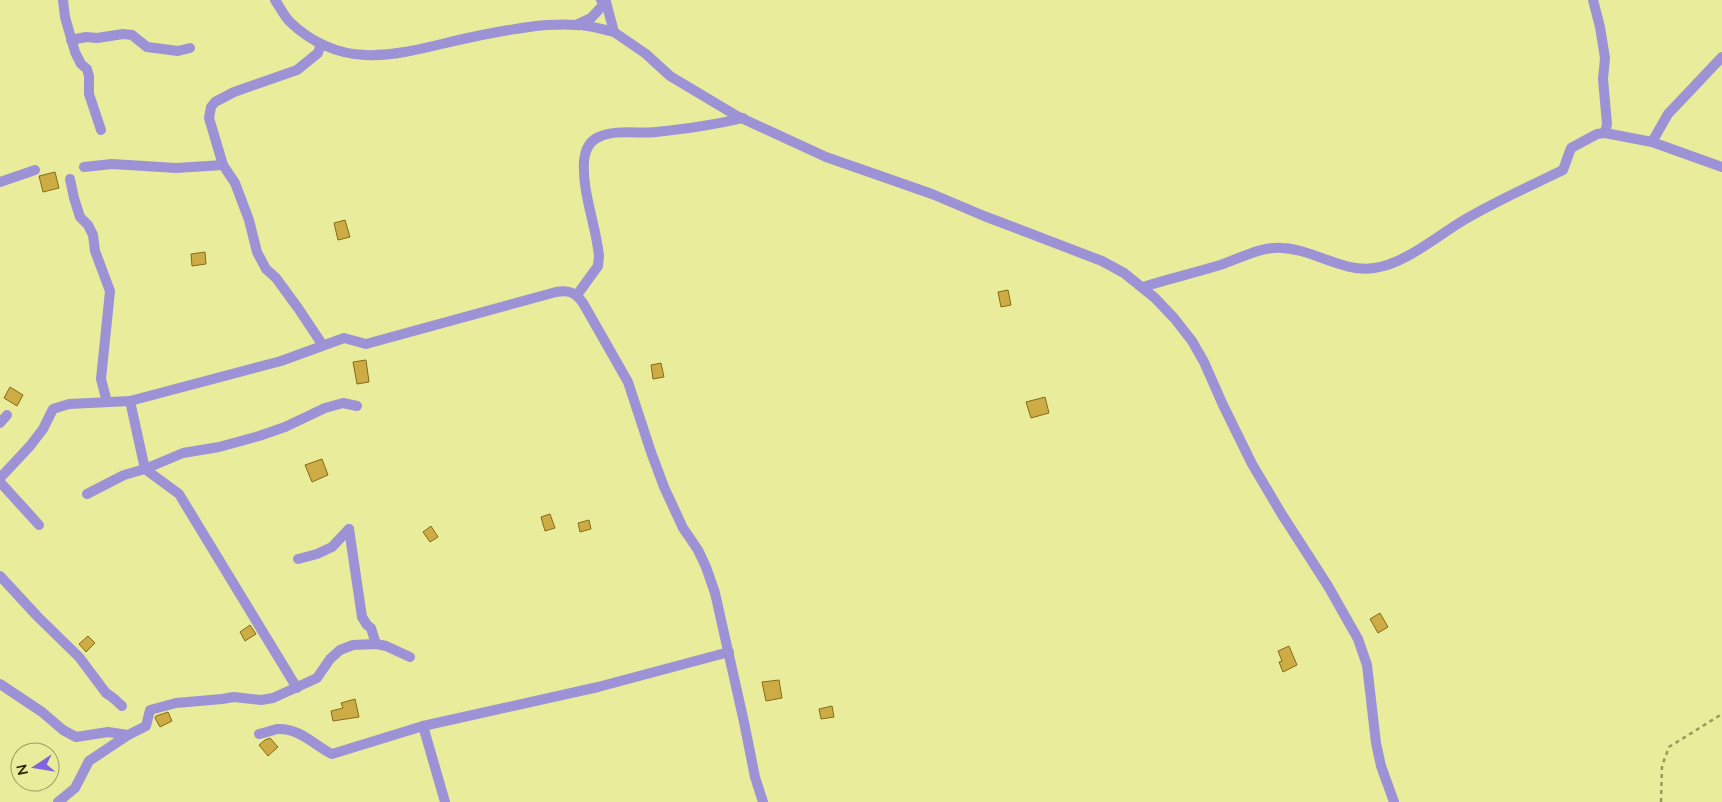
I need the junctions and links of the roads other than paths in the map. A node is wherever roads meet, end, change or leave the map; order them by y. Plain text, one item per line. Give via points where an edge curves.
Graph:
1 (63, 0) edge
2 (275, 0) edge
3 (1593, 0) edge
4 (603, 1) edge
5 (577, 24) junction
6 (614, 32) junction
7 (71, 40) junction
8 (321, 44) junction
9 (190, 48) dead end
10 (1722, 57) edge
11 (743, 118) junction
12 (101, 130) dead end
13 (1605, 133) junction
14 (1652, 142) junction
15 (223, 165) junction
16 (84, 167) dead end
17 (1722, 168) edge
18 (35, 170) dead end
19 (70, 179) dead end
20 (0, 182) edge
21 (1143, 287) junction
22 (577, 295) junction
23 (322, 344) junction
24 (130, 401) junction
25 (107, 402) junction
26 (357, 406) dead end
27 (145, 469) junction
28 (0, 478) edge
29 (0, 482) edge
30 (87, 494) dead end
31 (39, 525) dead end
32 (298, 559) dead end
33 (0, 576) edge
34 (376, 644) junction
35 (729, 652) junction
36 (410, 656) dead end
37 (0, 684) edge
38 (297, 688) junction
39 (122, 706) dead end
40 (423, 726) junction
41 (259, 734) dead end
42 (128, 735) junction
43 (58, 802) edge
44 (445, 802) edge
45 (763, 802) edge
46 (1394, 802) edge

1 - 7 street
2 - 8 street via 290,21
3 - 13 street via 1605,58
4 - 5 street via 591,18
4 - 6 street
5 - 6 street
5 - 8 street via 518,28 401,54 378,56 358,55
6 - 11 street via 670,76
7 - 9 street via 123,34 132,35 147,47 178,52
7 - 12 street via 81,64 87,69 89,94
8 - 15 street via 318,53 297,70 215,102 209,118
10 - 14 street via 1668,114
11 - 21 street via 826,157 932,194 1102,261
11 - 22 street via 656,132 609,133 591,142 586,150 584,176 600,256 598,266
13 - 14 street
13 - 21 street via 1572,148 1562,170 1495,203 1387,265 1356,267 1299,250 1280,248
14 - 17 street
15 - 16 street via 176,168 112,164
15 - 23 street via 235,183 257,252 266,269 276,278
18 - 20 street
19 - 25 street via 80,217 93,236 95,251 110,291 101,379
21 - 46 street via 1192,341 1256,471 1358,639 1367,665 1381,766
22 - 23 street via 556,292 366,344 344,338
22 - 35 street via 628,382 664,487 706,567
23 - 24 street via 281,361
24 - 25 street
24 - 27 street
25 - 28 street via 69,404 53,409 30,446
26 - 27 street via 343,403 325,408 259,436 219,448 183,453
27 - 30 street via 124,474
27 - 38 street via 178,494
29 - 31 street
32 - 34 street via 332,547 348,529 362,617 371,628
33 - 39 street via 79,657 106,693
34 - 36 street
34 - 38 street via 353,645 340,650 317,678
35 - 40 street via 598,687
35 - 45 street
37 - 42 street via 76,737 108,732
38 - 42 street via 261,700 234,697 176,703 150,710 146,726
40 - 41 street via 332,754 294,732 278,729
40 - 44 street
42 - 43 street via 89,761 74,788

